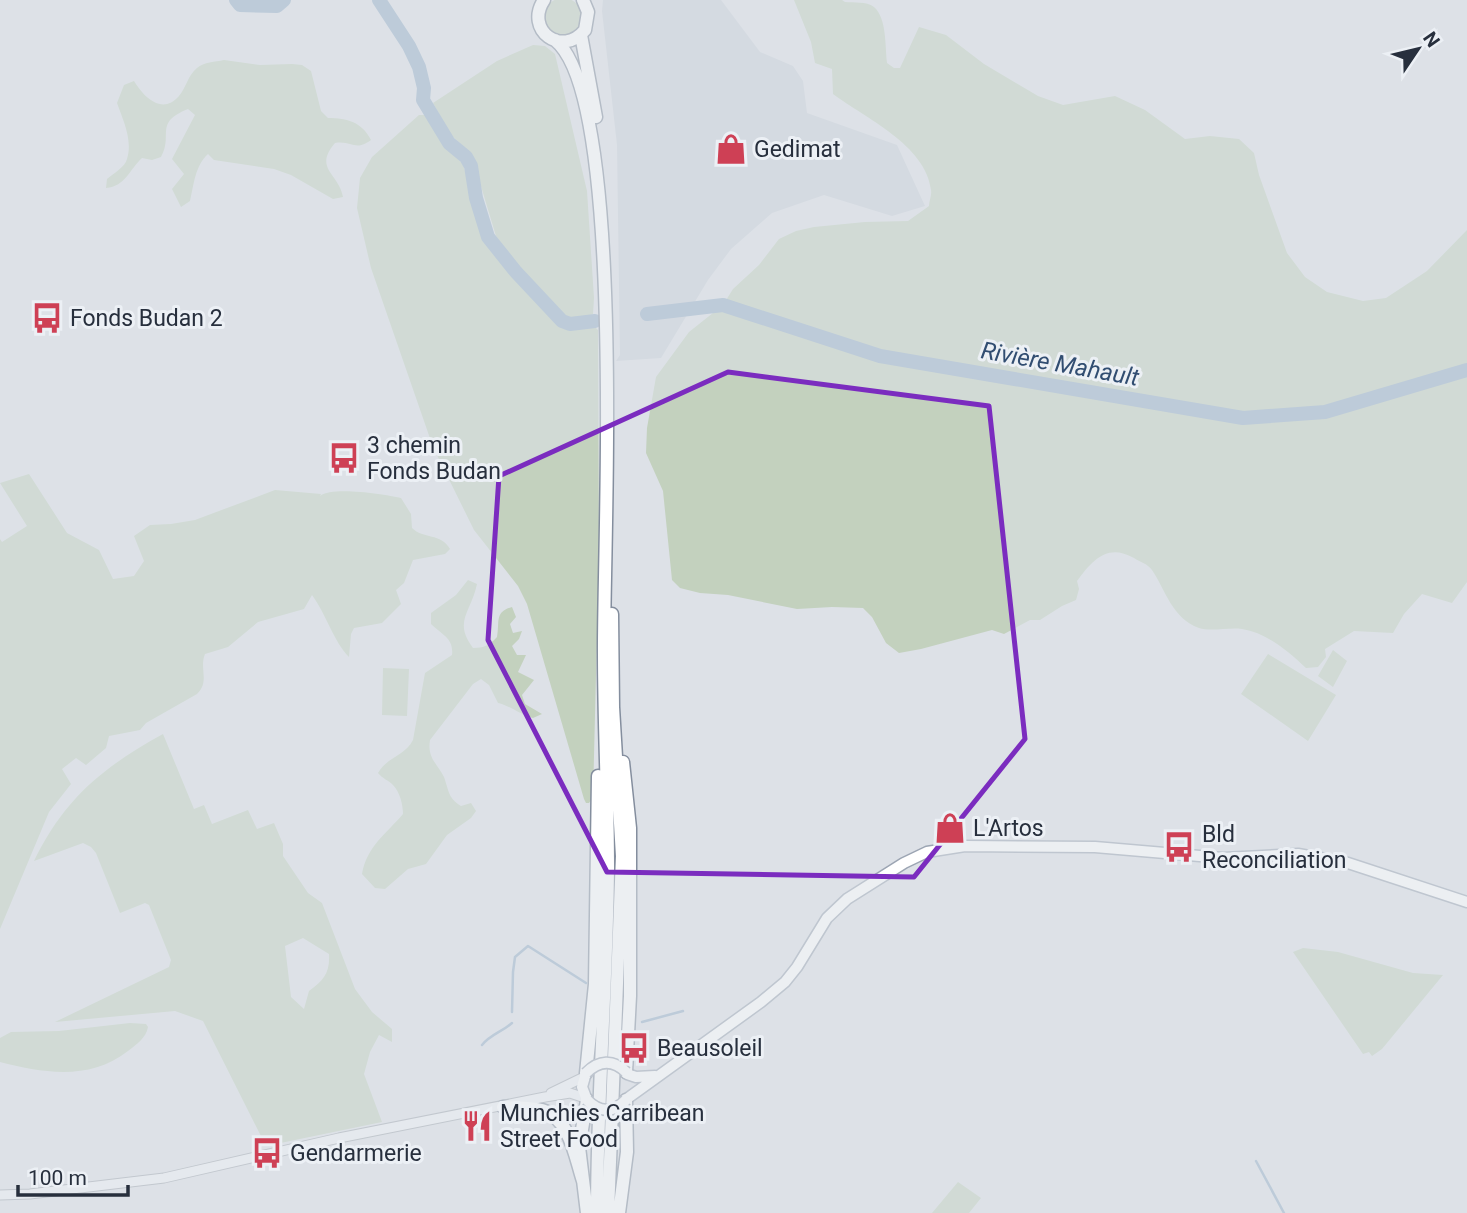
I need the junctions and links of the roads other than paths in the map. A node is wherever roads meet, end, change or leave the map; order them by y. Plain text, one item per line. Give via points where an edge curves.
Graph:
1 (583, 0) edge
2 (543, 1) edge
3 (581, 35) junction
4 (555, 40) junction
5 (609, 707) junction
6 (1467, 902) edge
7 (627, 1073) junction
8 (585, 1075) junction
9 (655, 1076) junction
10 (545, 1097) junction
11 (586, 1099) junction
12 (627, 1099) junction
13 (503, 1107) junction
14 (583, 1181) junction
15 (0, 1195) edge
16 (587, 1213) edge
17 (597, 1213) edge
18 (608, 1213) edge
19 (619, 1213) edge

1 - 3 highway via 589,18
2 - 4 highway via 539,25
3 - 4 highway via 564,42
3 - 5 highway via 597,130 609,286
4 - 5 highway via 568,54 586,107 603,253
5 - 7 highway via 621,752 630,828
5 - 8 highway via 601,722 595,984
5 - 17 highway
5 - 18 highway via 622,856
6 - 9 main road via 1348,863 1298,854 1223,858 1096,847 965,846 927,852 847,900 827,918 785,982
7 - 8 main road, bridge via 606,1062
7 - 9 main road
7 - 12 main road via 631,1084
8 - 10 street
8 - 11 main road
9 - 12 main road
10 - 11 street via 570,1093
10 - 13 street
11 - 12 main road, bridge via 607,1111
11 - 14 highway via 579,1147
12 - 19 highway via 627,1152
13 - 14 highway via 542,1110 558,1120
13 - 15 street via 164,1178
14 - 16 highway

